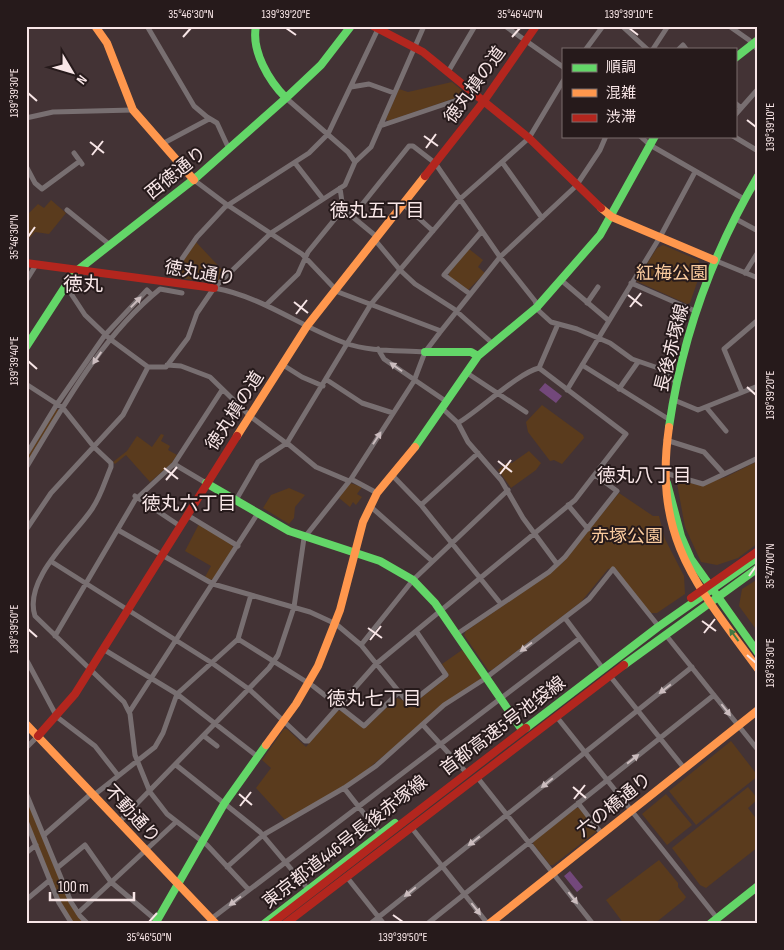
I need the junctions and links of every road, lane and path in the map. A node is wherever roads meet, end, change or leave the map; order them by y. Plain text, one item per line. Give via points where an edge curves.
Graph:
1 (95, 26) edge
2 (147, 26) edge
3 (256, 26) edge
4 (350, 26) edge
5 (424, 26) edge
6 (475, 26) edge
7 (504, 26) edge
8 (536, 26) edge
9 (603, 26) edge
10 (622, 26) edge
11 (668, 26) edge
12 (729, 26) edge
13 (376, 27) edge
14 (525, 41) junction
15 (756, 45) edge
16 (415, 46) junction
17 (586, 48) edge
18 (646, 48) edge
19 (654, 48) edge
20 (736, 57) edge
21 (562, 66) edge
22 (448, 72) junction
23 (562, 83) edge
24 (351, 87) junction
25 (758, 89) edge
26 (394, 93) junction
27 (475, 94) junction
28 (286, 98) junction
29 (484, 101) junction
30 (736, 104) edge
31 (741, 108) junction
32 (133, 110) junction
33 (736, 114) edge
34 (26, 118) edge
35 (208, 118) junction
36 (380, 126) junction
37 (328, 134) junction
38 (529, 138) junction
39 (605, 138) edge
40 (642, 138) edge
41 (653, 138) edge
42 (736, 138) edge
43 (162, 144) junction
44 (650, 145) junction
45 (229, 149) junction
46 (758, 150) edge
47 (74, 153) dead end
48 (295, 162) junction
49 (356, 162) junction
50 (502, 162) junction
51 (435, 163) junction
52 (26, 166) edge
53 (695, 172) junction
54 (758, 176) edge
55 (194, 180) junction
56 (576, 186) junction
57 (340, 188) junction
58 (322, 199) junction
59 (460, 199) junction
60 (744, 199) junction
61 (403, 204) junction
62 (229, 205) junction
63 (343, 209) junction
64 (67, 210) dead end
65 (352, 217) junction
66 (612, 217) junction
67 (542, 218) junction
68 (734, 218) junction
69 (482, 230) junction
70 (758, 231) edge
71 (433, 232) junction
72 (271, 233) junction
73 (660, 237) junction
74 (376, 238) junction
75 (110, 245) junction
76 (758, 252) edge
77 (305, 257) junction
78 (500, 257) junction
79 (714, 260) junction
80 (26, 263) edge
81 (36, 264) junction
82 (176, 266) dead end
83 (79, 269) junction
84 (400, 270) junction
85 (745, 273) junction
86 (758, 278) edge
87 (560, 280) junction
88 (26, 281) edge
89 (630, 283) junction
90 (66, 286) junction
91 (598, 287) dead end
92 (214, 288) junction
93 (336, 290) junction
94 (182, 293) dead end
95 (470, 294) junction
96 (152, 295) junction
97 (587, 303) junction
98 (371, 304) junction
99 (266, 306) junction
100 (537, 307) junction
101 (457, 311) junction
102 (695, 311) junction
103 (608, 320) junction
104 (758, 320) edge
105 (558, 324) junction
106 (307, 326) junction
107 (441, 331) junction
108 (105, 335) junction
109 (597, 338) junction
110 (110, 339) junction
111 (347, 343) junction
112 (492, 343) junction
113 (26, 347) edge
114 (378, 349) junction
115 (425, 352) junction
116 (478, 356) junction
117 (638, 362) junction
118 (167, 365) junction
119 (283, 365) junction
120 (582, 365) junction
121 (148, 367) junction
122 (538, 368) junction
123 (467, 373) junction
124 (328, 380) junction
125 (414, 381) junction
126 (26, 384) edge
127 (677, 384) junction
128 (323, 386) junction
129 (758, 386) edge
130 (620, 388) junction
131 (222, 390) junction
132 (567, 390) junction
133 (742, 392) junction
134 (500, 394) junction
135 (674, 400) junction
136 (57, 404) junction
137 (445, 405) junction
138 (706, 407) junction
139 (63, 408) junction
140 (526, 412) dead end
141 (393, 413) junction
142 (250, 416) junction
143 (670, 420) junction
144 (458, 423) junction
145 (726, 431) dead end
146 (666, 440) junction
147 (286, 443) junction
148 (94, 447) junction
149 (478, 453) junction
150 (26, 455) edge
151 (758, 458) edge
152 (174, 464) junction
153 (26, 468) edge
154 (724, 474) junction
155 (392, 475) junction
156 (594, 475) junction
157 (665, 476) junction
158 (350, 480) junction
159 (206, 483) junction
160 (508, 490) junction
161 (378, 493) junction
162 (136, 496) junction
163 (236, 500) junction
164 (421, 505) junction
165 (370, 506) junction
166 (568, 506) junction
167 (258, 514) junction
168 (187, 515) junction
169 (180, 526) junction
170 (588, 529) junction
171 (26, 530) edge
172 (118, 530) junction
173 (534, 533) junction
174 (304, 538) junction
175 (452, 543) junction
176 (238, 546) junction
177 (758, 551) edge
178 (355, 554) junction
179 (162, 555) junction
180 (758, 556) edge
181 (432, 561) junction
182 (52, 562) junction
183 (758, 562) edge
184 (558, 564) junction
185 (758, 568) edge
186 (480, 578) junction
187 (413, 580) junction
188 (87, 584) junction
189 (213, 584) junction
190 (705, 588) junction
191 (251, 595) junction
192 (716, 596) junction
193 (709, 602) junction
194 (501, 604) junction
195 (294, 607) junction
196 (128, 610) junction
197 (441, 610) junction
198 (565, 618) junction
199 (656, 623) junction
200 (336, 624) junction
201 (416, 631) junction
202 (457, 634) junction
203 (665, 634) junction
204 (55, 636) junction
205 (580, 638) junction
206 (238, 639) junction
207 (176, 640) junction
208 (361, 645) junction
209 (103, 649) junction
210 (758, 652) edge
211 (26, 659) edge
212 (212, 662) junction
213 (274, 662) junction
214 (376, 664) junction
215 (601, 666) junction
216 (692, 667) junction
217 (758, 669) edge
218 (90, 670) junction
219 (610, 676) junction
220 (486, 677) junction
221 (152, 679) junction
222 (309, 684) junction
223 (250, 690) junction
224 (399, 692) junction
225 (177, 694) junction
226 (714, 695) junction
227 (501, 698) junction
228 (339, 706) junction
229 (638, 710) junction
230 (758, 710) edge
231 (130, 711) junction
232 (556, 716) junction
233 (57, 717) junction
234 (284, 722) junction
235 (26, 724) edge
236 (216, 724) junction
237 (423, 725) junction
238 (738, 725) junction
239 (520, 727) junction
240 (38, 736) junction
241 (204, 736) junction
242 (660, 738) junction
243 (440, 744) junction
244 (217, 746) dead end
245 (26, 748) edge
246 (758, 750) edge
247 (585, 753) junction
248 (258, 757) junction
249 (136, 760) junction
250 (176, 765) junction
251 (684, 768) junction
252 (464, 770) junction
253 (117, 774) junction
254 (476, 777) junction
255 (607, 780) junction
256 (344, 788) junction
257 (26, 792) edge
258 (150, 792) junction
259 (93, 794) junction
260 (578, 803) junction
261 (224, 804) junction
262 (358, 807) junction
263 (631, 811) junction
264 (506, 815) junction
265 (26, 821) edge
266 (119, 822) junction
267 (176, 822) junction
268 (411, 827) junction
269 (380, 834) junction
270 (602, 834) junction
271 (263, 835) junction
272 (44, 836) junction
273 (202, 841) junction
274 (528, 843) junction
275 (36, 845) junction
276 (146, 850) junction
277 (26, 854) edge
278 (286, 862) junction
279 (227, 866) junction
280 (442, 866) junction
281 (57, 868) junction
282 (553, 873) junction
283 (346, 876) junction
284 (50, 880) junction
285 (111, 882) junction
286 (178, 884) junction
287 (758, 886) edge
288 (308, 888) junction
289 (249, 890) junction
290 (464, 894) junction
291 (26, 900) edge
292 (78, 913) junction
293 (378, 917) junction
294 (214, 921) edge
295 (713, 921) edge
296 (156, 922) edge
297 (70, 923) edge
298 (88, 924) edge
299 (264, 924) edge
300 (271, 924) edge
301 (277, 924) edge
302 (285, 924) edge
303 (370, 924) edge
304 (384, 924) edge
305 (427, 924) edge
306 (488, 924) edge
307 (593, 924) edge

1 - 32 main road via 107,43
2 - 35 street via 194,106
3 - 28 main road via 255,46
4 - 28 main road, 西徳通り via 321,65
5 - 16 street
6 - 22 street
7 - 14 street
8 - 14 main road, 徳丸槙の道
9 - 17 street
10 - 18 street
11 - 19 street
12 - 15 street
13 - 16 main road
13 - 24 street
14 - 21 street
14 - 29 main road, 徳丸槙の道
15 - 20 main road
16 - 22 main road
16 - 26 street
22 - 27 main road
23 - 38 street
24 - 26 street via 370,84
24 - 37 street
25 - 31 street
26 - 36 street
27 - 29 main road
27 - 36 street
28 - 37 street
28 - 45 main road, 西徳通り
29 - 38 main road
29 - 51 main road, 徳丸槙の道
30 - 31 street
31 - 33 street
32 - 34 street via 53,112
32 - 43 main road
35 - 43 street
35 - 45 street via 217,123
36 - 49 street via 369,150
37 - 48 street
37 - 49 street
38 - 50 street
38 - 56 main road
39 - 56 street
40 - 44 street
41 - 44 main road
42 - 46 street
43 - 55 main road
44 - 53 street
44 - 66 main road
45 - 55 main road, 西徳通り
47 - 52 street via 81,162 43,190
48 - 58 street
48 - 62 street
49 - 57 street via 345,185
50 - 59 street
50 - 67 street
51 - 59 street
51 - 61 main road, 徳丸槙の道
51 - 65 street via 409,146
53 - 60 street
53 - 73 street
54 - 60 main road, 長後赤塚線
55 - 62 street
55 - 75 main road, 西徳通り
56 - 66 main road
56 - 67 street
57 - 58 street
57 - 63 street
58 - 72 street
59 - 69 street
59 - 71 street
60 - 68 main road, 長後赤塚線
61 - 71 street
61 - 74 main road, 徳丸槙の道
62 - 72 street
62 - 82 street via 197,238
63 - 65 street
63 - 77 street
64 - 75 street
65 - 74 street
66 - 73 main road
66 - 87 main road
67 - 78 street
68 - 70 street
68 - 79 main road, 長後赤塚線
69 - 78 street
69 - 95 street via 444,275
71 - 84 street
72 - 77 street
72 - 92 street
73 - 79 main road
73 - 89 street
74 - 84 street
74 - 93 main road, 徳丸槙の道
75 - 83 main road, 西徳通り
76 - 85 street
77 - 93 street
77 - 99 street via 298,274
78 - 95 street
78 - 100 street
79 - 85 street
79 - 102 main road, 長後赤塚線
80 - 81 main road, 徳丸通り
81 - 83 main road, 徳丸通り
81 - 88 street
83 - 90 main road, 西徳通り
83 - 92 main road, 徳丸通り
84 - 98 street
84 - 101 street via 426,292
85 - 86 street
87 - 97 street
87 - 100 main road
89 - 102 street
89 - 103 street
90 - 108 street via 85,315
90 - 113 main road, 西徳通り
91 - 97 street
92 - 99 street, 徳丸通り
92 - 118 street via 197,313 188,338
93 - 98 street
93 - 106 main road, 徳丸槙の道
94 - 96 street via 160,289
95 - 101 street
108 -> 96 street via 147,290
96 - 110 street
97 - 103 street
98 - 107 street
98 - 111 street
99 - 106 street, 徳丸通り
100 - 105 street via 551,322
100 - 112 main road
101 - 107 street
101 - 112 street
102 - 127 main road, 長後赤塚線
103 - 109 street
104 - 133 street via 724,349
105 - 109 street
105 - 122 street
106 - 111 street, 徳丸通り
106 - 119 main road, 徳丸槙の道
107 - 115 street
108 - 110 street
108 - 136 street
109 - 117 street via 610,342
109 - 120 street
110 - 121 street
110 -> 139 street
111 - 114 street, 徳丸通り
111 - 124 street
112 - 116 main road
114 - 115 street, 徳丸通り
125 -> 114 street via 384,359
115 - 116 main road, 徳丸通り via 471,352
115 - 125 street
116 - 123 main road
117 - 127 street via 661,369
117 - 130 street
118 - 121 street
118 - 131 street via 181,366 210,378
119 - 128 street
119 - 142 main road, 徳丸槙の道
120 - 130 street
120 - 132 street
121 - 148 street via 123,415
122 - 132 street
122 - 134 street via 523,375
123 - 134 street
123 - 137 main road
124 - 128 street
124 - 141 street via 362,403
125 - 137 street
125 - 141 street
126 - 136 street
127 - 135 main road, 長後赤塚線
128 - 147 street
129 - 133 street
130 - 143 street
131 - 142 street
131 - 152 street
132 - 156 street via 626,434
133 - 138 street
134 - 140 street
134 - 144 street
135 - 138 street via 698,410
135 - 143 main road, 長後赤塚線
136 - 139 street
136 - 150 street
137 - 144 street
137 - 155 main road
138 - 145 street
139 - 148 street
139 - 153 street
158 -> 141 street
142 - 147 street
142 - 159 main road, 徳丸槙の道
143 - 146 main road, 長後赤塚線
144 - 149 street
146 - 154 street via 704,452
146 - 157 main road, 長後赤塚線
147 - 158 street via 316,467
147 - 163 street via 258,462
148 - 171 street via 51,493
148 - 182 street via 111,463 106,484 93,508
149 - 160 street
149 - 164 street
151 - 154 street
152 - 159 street
152 - 162 street
154 - 157 street via 704,484
155 - 161 main road
155 - 164 street
156 - 166 street
156 - 170 street via 617,491
157 - 190 main road, 長後赤塚線 via 667,513 674,538 686,564
158 - 161 street
158 - 174 street
159 - 163 main road
159 - 168 main road, 徳丸槙の道
160 - 173 street
160 - 175 street
161 - 165 main road
162 - 169 street
162 - 172 street
163 - 167 main road
164 - 175 street
165 - 178 main road
165 - 181 street
166 - 170 street
166 - 173 street
167 - 174 main road
167 - 176 street
168 - 169 main road, 徳丸槙の道
168 - 176 street
169 - 179 main road, 徳丸槙の道
170 - 184 street
172 - 179 street
172 - 188 street
173 - 184 street
173 - 186 street
174 - 178 main road
174 - 195 street
175 - 181 street
175 - 186 street
176 - 189 street
177 - 190 main road, 東京都道446号長後赤塚線
178 - 187 main road via 385,563
178 - 200 main road
179 - 189 street
179 - 196 main road, 徳丸槙の道
180 - 300 main road, 首都高速5号池袋線 via 650,633
181 - 187 street
182 - 188 street
182 - 204 street via 34,590 34,612
183 - 301 main road, 首都高速5号池袋線 via 661,630
184 - 194 street
185 - 192 main road, 東京都道446号長後赤塚線
186 - 194 street
186 - 197 street
187 - 197 main road
187 - 208 street
188 - 196 street
188 - 204 street
189 - 191 street
189 - 207 street
190 - 192 main road, 長後赤塚線
190 - 193 main road, 長後赤塚線
190 - 199 main road, 東京都道446号長後赤塚線
191 - 195 street
191 - 206 street
192 - 193 main road, 東京都道446号長後赤塚線
192 - 210 main road, 長後赤塚線
193 - 203 main road, 東京都道446号長後赤塚線
217 -> 193 main road, 長後赤塚線
194 - 202 street
195 - 200 street
195 - 213 street
196 - 207 street
196 - 209 main road, 徳丸槙の道
197 - 201 street
197 - 202 main road
198 - 199 street via 589,599 613,569
198 - 205 street
198 -> 220 street
199 - 215 main road, 東京都道446号長後赤塚線
200 - 208 street
200 - 222 main road
201 - 214 street
201 - 224 street via 446,675 409,704
202 - 220 main road
203 - 216 street
203 - 219 main road, 東京都道446号長後赤塚線
204 - 218 street
205 - 215 street
205 - 227 street
206 - 212 street
206 - 213 street
207 - 212 street
207 - 221 street
208 - 214 street
209 - 218 main road, 徳丸槙の道
209 - 221 street
211 - 233 street
212 - 223 street
212 - 225 street
213 - 222 street
213 - 223 street
214 - 224 street
214 - 228 street
215 - 239 main road, 東京都道446号長後赤塚線
216 - 226 street
216 -> 229 street
218 - 231 street via 122,699
218 - 233 main road, 徳丸槙の道
219 - 229 street
219 - 232 main road, 東京都道446号長後赤塚線
220 - 227 main road
220 - 237 street via 444,705
221 - 225 street
221 - 231 street
222 - 228 street
222 - 234 main road
223 - 234 street
223 - 236 street
224 - 228 street via 364,726
225 - 236 street
225 - 249 street via 159,740 152,750
226 -> 238 street
226 - 242 street
227 - 239 main road
227 - 243 street
228 - 234 street via 308,741
229 - 242 street
229 - 247 street
230 - 238 main road, 六の橋通り
231 - 249 street
232 - 247 street
232 - 254 main road, 東京都道446号長後赤塚線
233 - 240 main road, 徳丸槙の道
233 - 253 street via 95,746
234 - 248 main road
235 - 240 main road, 不動通り
236 - 241 street
236 - 248 street
237 - 243 street
237 - 256 street via 376,766
238 - 246 street
238 - 251 main road, 六の橋通り
239 - 252 main road, 東京都道446号長後赤塚線
240 - 245 street
240 - 259 main road, 不動通り
241 - 244 street
241 - 250 street
242 - 251 street
255 -> 242 street
243 - 252 street
243 - 262 street
247 - 255 street
247 -> 264 street
248 - 261 main road
249 - 253 street
249 - 258 street
250 - 258 street
250 - 261 street
251 - 263 main road, 六の橋通り
252 - 269 main road, 東京都道446号長後赤塚線
253 - 259 street
254 - 264 street
254 - 268 main road, 東京都道446号長後赤塚線
255 - 260 street
255 - 263 street
256 - 262 street
256 - 271 street
257 - 272 street
258 - 266 street
258 - 267 street
259 - 266 main road, 不動通り
259 - 272 street
260 - 270 street
260 - 274 street
261 - 271 street
261 - 273 main road
262 - 269 street
262 - 278 street
263 - 270 main road, 六の橋通り
263 - 295 street
264 - 274 street
264 -> 280 street
265 - 275 street
266 - 276 main road, 不動通り
267 - 273 street
267 - 276 street
268 - 280 street
268 - 283 main road, 東京都道446号長後赤塚線
269 - 288 main road, 東京都道446号長後赤塚線
270 - 282 main road, 六の橋通り
271 - 278 street
271 - 279 street
272 - 281 street
273 - 279 street
273 - 286 main road
274 - 282 street
274 - 290 street
275 - 277 street
275 - 284 street
276 - 285 street
276 - 286 main road, 不動通り
278 - 288 street
278 - 289 street
279 - 289 street
280 - 290 street
280 -> 293 street
281 - 285 street via 85,845
281 - 292 street
282 - 306 main road, 六の橋通り
282 -> 307 street
283 - 293 street
283 - 302 main road, 東京都道446号長後赤塚線
284 - 291 street
284 - 297 street
285 - 292 street
285 - 296 street
286 - 294 main road, 不動通り
286 - 296 main road
287 - 295 main road
288 - 299 main road, 東京都道446号長後赤塚線
289 -> 294 street
290 - 305 street
290 -> 306 street
292 - 298 street
293 - 303 street
293 - 304 street

